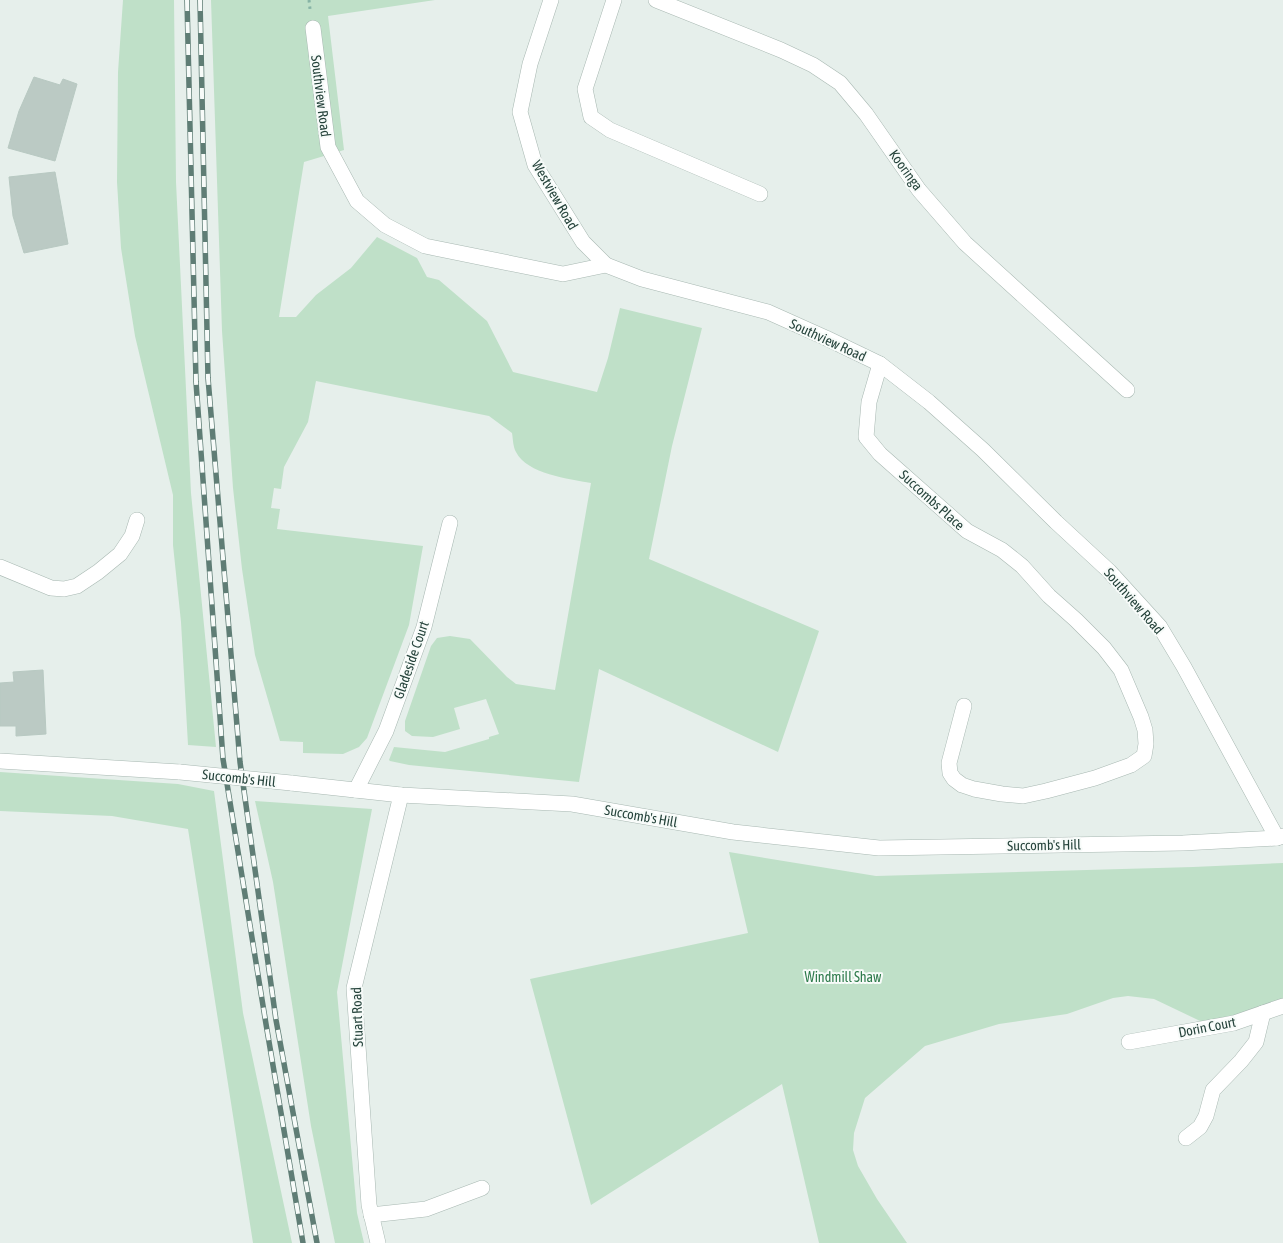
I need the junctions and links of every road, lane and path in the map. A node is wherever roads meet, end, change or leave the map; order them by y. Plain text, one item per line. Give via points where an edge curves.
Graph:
1 (551, 0) edge
2 (614, 0) edge
3 (656, 0) edge
4 (313, 28) dead end
5 (760, 194) dead end
6 (606, 264) junction
7 (880, 364) junction
8 (1127, 390) dead end
9 (137, 520) dead end
10 (450, 523) dead end
11 (0, 567) edge
12 (964, 706) dead end
13 (0, 761) edge
14 (356, 790) junction
15 (401, 795) junction
16 (1280, 837) edge
17 (1283, 1006) edge
18 (1263, 1013) junction
19 (1129, 1042) dead end
20 (1186, 1138) dead end
21 (482, 1188) dead end
22 (372, 1215) junction
23 (378, 1243) edge

1 - 6 street, Westview Road via 530,64 520,112 536,166 583,242
2 - 5 street via 585,89 591,117 610,130
3 - 8 street, Kooringa via 781,50 840,82 919,190 966,243
4 - 6 street, Southview Road via 328,147 357,201 385,225 425,246 563,274
6 - 7 street, Southview Road via 642,279 768,312
7 - 12 street, Succombs Place via 869,402 866,437 880,454 967,531 1002,550 1022,566 1048,596 1104,648 1121,670 1145,730 1144,756 1131,765 1046,792 1023,796 974,789 962,785 950,773 949,763
7 - 16 street, Southview Road via 983,450 1109,571 1160,627
9 - 11 street via 132,536 120,554 77,586 64,590 51,588
10 - 14 street, Gladeside Court via 424,627 386,731
13 - 14 street, Succomb's Hill, bridge via 180,772
14 - 15 street, Succomb's Hill
15 - 16 street, Succomb's Hill via 572,804 733,832 879,848 1183,843
15 - 22 street, Stuart Road via 354,988
17 - 18 street, Dorin Court
18 - 19 street, Dorin Court via 1234,1023
18 - 20 street via 1256,1042 1213,1090 1200,1127
21 - 22 street via 426,1209
22 - 23 street, Stuart Road

